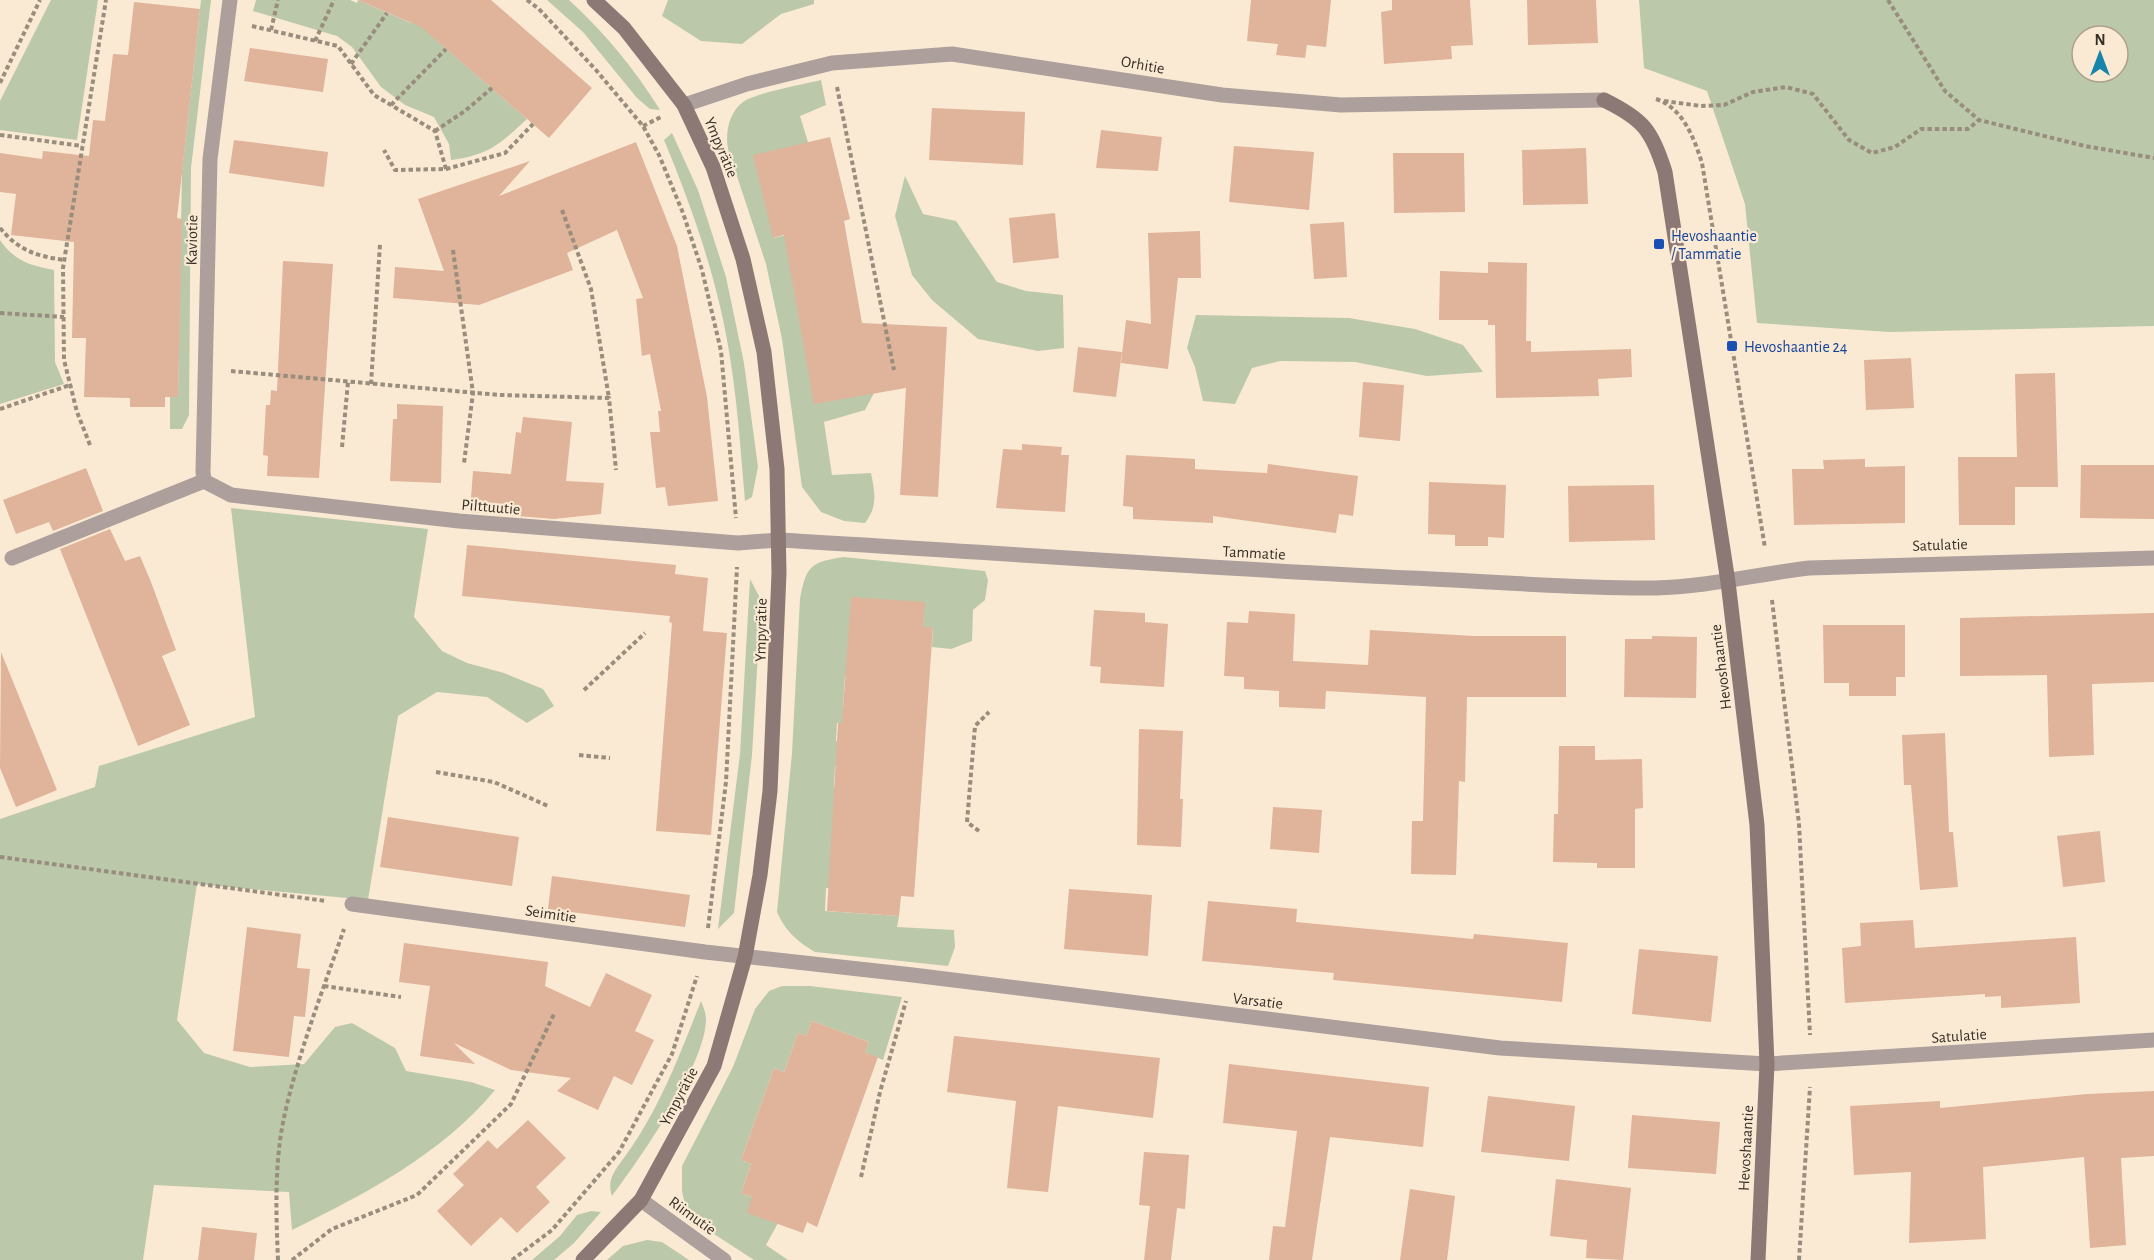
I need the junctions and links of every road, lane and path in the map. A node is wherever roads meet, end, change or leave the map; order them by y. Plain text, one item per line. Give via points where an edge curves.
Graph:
1 (40, 0) edge
2 (106, 0) edge
3 (230, 0) edge
4 (278, 0) edge
5 (334, 0) edge
6 (527, 0) edge
7 (594, 0) edge
8 (1888, 0) edge
9 (387, 13) dead end
10 (228, 20) junction
11 (271, 30) junction
12 (315, 41) junction
13 (447, 49) dead end
14 (832, 63) junction
15 (351, 64) junction
16 (0, 83) edge
17 (492, 88) dead end
18 (1604, 100) joint
19 (1660, 101) dead end
20 (391, 105) junction
21 (684, 105) junction
22 (1979, 120) junction
23 (533, 124) dead end
24 (435, 131) junction
25 (0, 135) edge
26 (82, 146) junction
27 (384, 150) dead end
28 (2154, 158) edge
29 (446, 169) junction
30 (562, 210) dead end
31 (0, 228) edge
32 (380, 244) dead end
33 (453, 250) dead end
34 (64, 260) junction
35 (0, 312) edge
36 (64, 317) junction
37 (206, 369) junction
38 (894, 370) dead end
39 (348, 382) junction
40 (371, 384) junction
41 (70, 385) junction
42 (473, 393) junction
43 (609, 398) junction
44 (0, 409) edge
45 (90, 445) dead end
46 (342, 447) dead end
47 (464, 463) dead end
48 (616, 470) dead end
49 (204, 481) junction
50 (779, 540) junction
51 (738, 543) junction
52 (12, 558) dead end
53 (2154, 558) edge
54 (1728, 582) junction
55 (645, 633) dead end
56 (584, 690) dead end
57 (989, 712) dead end
58 (579, 756) dead end
59 (610, 758) dead end
60 (436, 772) dead end
61 (548, 806) dead end
62 (979, 831) dead end
63 (0, 857) edge
64 (352, 904) junction
65 (705, 952) junction
66 (745, 957) junction
67 (913, 975) junction
68 (324, 986) junction
69 (401, 997) dead end
70 (555, 1012) dead end
71 (2154, 1040) edge
72 (1767, 1064) junction
73 (861, 1177) dead end
74 (641, 1200) junction
75 (278, 1260) edge
76 (292, 1260) edge
77 (512, 1260) edge
78 (583, 1260) edge
79 (724, 1260) edge
80 (1758, 1260) edge

1 - 16 path
2 - 26 path
3 - 10 street, Kaviotie
4 - 11 path
5 - 12 path
6 - 51 path via 596,70 643,126 683,213 702,270 721,351
7 - 21 street, Ympyrätie via 624,28
8 - 22 path via 1945,91
9 - 15 path
10 - 11 path
10 - 37 street, Kaviotie via 210,159
11 - 12 path
12 - 15 path via 338,46
13 - 20 path
14 - 18 street, Orhitie via 952,54 1222,95 1341,105
14 - 21 street, Orhitie via 747,84
14 - 38 path
15 - 20 path via 374,95
17 - 24 path
18 - 54 street, Hevoshaantie via 1632,114 1647,129 1665,172
19 - 22 path via 1724,105 1753,92 1786,87 1813,94 1849,140 1872,153 1895,147 1921,129 1968,129
20 - 24 path
21 - 50 street, Ympyrätie via 720,187 743,259 764,352 777,469
22 - 28 path
23 - 29 path via 505,153
24 - 29 path
25 - 26 path
26 - 34 path
27 - 29 path via 395,170
30 - 43 path via 591,289
31 - 34 path via 14,245
32 - 40 path
33 - 42 path
34 - 36 path
35 - 36 path
36 - 41 path via 64,360
37 - 39 path
37 - 49 street, Kaviotie
39 - 40 path
39 - 46 path
40 - 42 path
41 - 44 path
41 - 45 path
42 - 43 path
42 - 47 path
43 - 48 path
49 - 51 street, Pilttuutie via 231,495 459,522
49 - 52 street
50 - 51 street, Pilttuutie
50 - 54 street, Tammatie via 1534,584 1656,588
50 - 66 street, Ympyrätie via 777,682 770,791
51 - 65 path via 726,782
53 - 54 street, Satulatie via 1809,568
54 - 72 street, Hevoshaantie via 1758,825
55 - 56 path
57 - 62 path via 975,726 972,744 967,822
58 - 59 path
60 - 61 path via 494,782
63 - 64 path
64 - 65 street, Seimitie
64 - 68 path
65 - 66 street, Seimitie
65 - 77 path via 672,1054 619,1152 552,1230
66 - 67 street, Varsatie
66 - 74 street, Ympyrätie via 714,1066
67 - 72 street, Varsatie via 1500,1048
67 - 73 path
68 - 69 path
68 - 75 path via 284,1115 276,1199
70 - 76 path via 511,1104 417,1195 332,1229
71 - 72 street, Satulatie
72 - 80 street, Hevoshaantie
74 - 78 street, Ympyrätie
74 - 79 street, Riimutie

